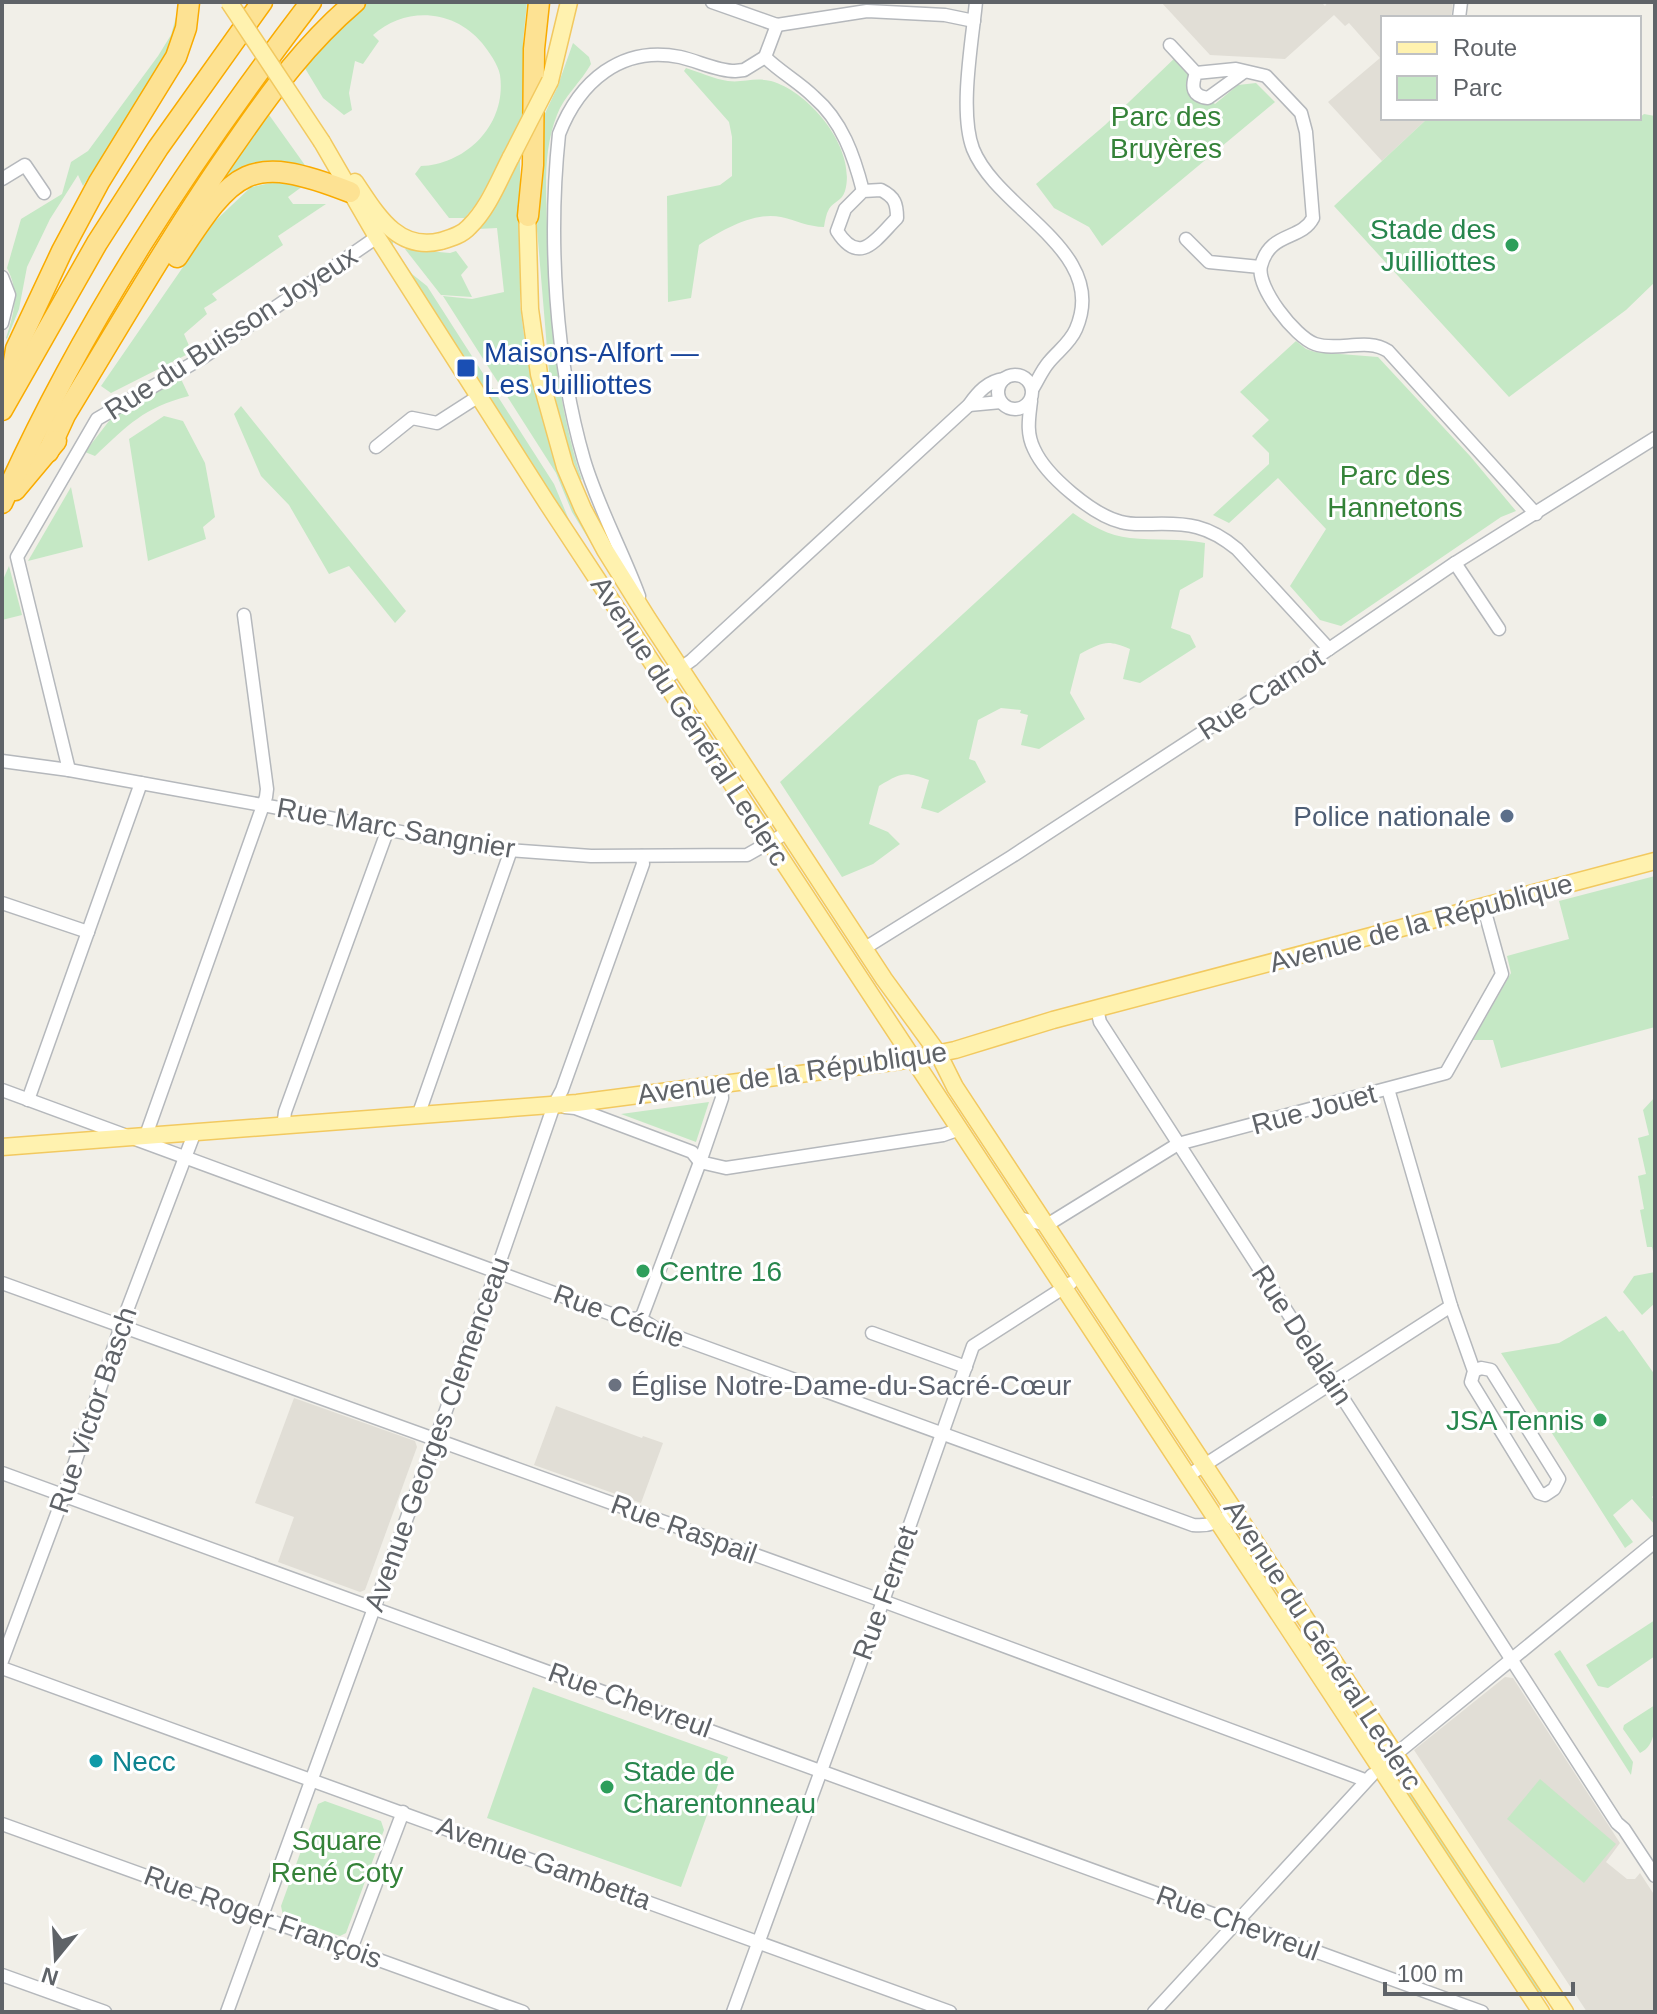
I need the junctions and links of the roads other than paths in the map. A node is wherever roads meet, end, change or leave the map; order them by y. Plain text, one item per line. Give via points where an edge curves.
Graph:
1 (189, 2) edge
2 (229, 2) edge
3 (262, 2) edge
4 (311, 2) edge
5 (355, 2) edge
6 (532, 2) edge
7 (539, 2) edge
8 (569, 2) edge
9 (712, 2) edge
10 (976, 2) edge
11 (974, 21) junction
12 (777, 25) junction
13 (1170, 45) dead end
14 (765, 57) junction
15 (1244, 72) junction
16 (1196, 73) junction
17 (324, 145) junction
18 (2, 179) edge
19 (863, 191) junction
20 (350, 192) junction
21 (44, 193) dead end
22 (528, 216) junction
23 (377, 237) junction
24 (1186, 239) dead end
25 (1260, 267) junction
26 (2, 277) edge
27 (2, 323) edge
28 (1047, 363) junction
29 (1020, 375) junction
30 (1004, 379) junction
31 (1032, 395) junction
32 (479, 396) junction
33 (1001, 402) junction
34 (5, 404) edge
35 (969, 405) junction
36 (1014, 409) junction
37 (1027, 426) junction
38 (1655, 438) edge
39 (376, 447) dead end
40 (48, 452) junction
41 (2, 504) edge
42 (1536, 514) junction
43 (1455, 563) junction
44 (244, 615) dead end
45 (647, 617) junction
46 (1499, 629) dead end
47 (1329, 649) junction
48 (680, 667) junction
49 (663, 681) junction
50 (3, 763) edge
51 (69, 770) junction
52 (141, 783) junction
53 (263, 805) junction
54 (388, 829) junction
55 (788, 832) junction
56 (770, 843) junction
57 (511, 850) junction
58 (642, 856) junction
59 (1655, 861) edge
60 (2, 903) edge
61 (1487, 904) junction
62 (88, 932) junction
63 (865, 948) junction
64 (840, 949) junction
65 (1097, 1009) junction
66 (938, 1053) junction
67 (913, 1059) junction
68 (721, 1085) junction
69 (1388, 1089) junction
70 (2, 1090) edge
71 (28, 1100) junction
72 (554, 1105) junction
73 (418, 1116) junction
74 (283, 1127) junction
75 (960, 1129) junction
76 (194, 1134) junction
77 (138, 1138) junction
78 (1178, 1144) junction
79 (2, 1147) edge
80 (183, 1159) junction
81 (700, 1162) junction
82 (1019, 1218) junction
83 (1047, 1225) junction
84 (496, 1272) junction
85 (1082, 1277) junction
86 (2, 1283) edge
87 (1064, 1288) junction
88 (1451, 1306) junction
89 (641, 1319) junction
90 (121, 1326) junction
91 (872, 1333) dead end
92 (1472, 1365) junction
93 (966, 1367) junction
94 (1332, 1383) junction
95 (942, 1432) junction
96 (435, 1440) junction
97 (1205, 1465) junction
98 (2, 1473) edge
99 (1189, 1475) junction
100 (64, 1495) junction
101 (1235, 1512) junction
102 (1219, 1522) junction
103 (1655, 1542) edge
104 (883, 1601) junction
105 (375, 1607) junction
106 (1512, 1658) junction
107 (2, 1661) edge
108 (2, 1668) edge
109 (1396, 1754) junction
110 (1381, 1768) junction
111 (820, 1770) junction
112 (312, 1780) junction
113 (1365, 1780) junction
114 (403, 1812) junction
115 (2, 1824) edge
116 (1655, 1876) edge
117 (261, 1918) junction
118 (1237, 1923) junction
119 (758, 1941) junction
120 (351, 1949) junction
121 (2, 1975) edge
122 (1560, 2005) edge
123 (105, 2012) edge
124 (227, 2012) edge
125 (523, 2012) edge
126 (733, 2012) edge
127 (950, 2012) edge
128 (1154, 2012) edge
129 (1482, 2012) edge
130 (1543, 2012) edge

1 - 34 highway via 176,57 81,212 16,349
2 - 17 main road, bridge
3 - 34 highway via 104,231
4 - 41 highway via 186,172 129,261 34,432
5 - 40 highway via 300,55 208,182 65,415
6 - 22 main road, Avenue du Général Leclerc via 526,63
7 - 22 highway
8 - 17 main road, bridge via 550,81 468,228 446,239 419,242 401,237 383,222
9 - 12 street
10 - 11 street
11 - 12 street via 867,11
11 - 28 street via 967,120 974,152 1070,262 1082,283 1084,302 1075,331
12 - 14 street
13 - 16 street
14 - 19 street via 830,114 851,150
14 - 45 street via 735,71 670,55 626,61 581,91 559,134 556,270 570,398 585,464
15 - 16 street
15 - 16 street via 1208,98 1193,91
15 - 25 street via 1266,76 1286,94 1301,113 1306,132 1313,218 1309,226 1271,245
17 - 20 main road, Avenue du Général Leclerc
18 - 21 street via 25,165
19 - 19 street via 845,209 837,231 855,249 869,247 897,218 891,196 881,190
20 - 23 main road, Avenue du Général Leclerc
20 - 40 highway via 286,171 256,172 233,184 205,215
22 - 45 main road, Avenue du Général Leclerc via 530,309 552,424 583,509
23 - 32 main road, Avenue du Général Leclerc
23 - 51 street, Rue du Buisson Joyeux via 202,358 97,419 17,557
24 - 25 street via 1209,262
25 - 42 street via 1266,294 1303,337 1315,344 1388,351
26 - 27 street via 9,295
28 - 29 street
28 - 31 street
29 - 30 street
29 - 31 street via 1028,380
30 - 33 street via 998,387
30 - 35 street via 993,380
31 - 36 street
31 - 37 street
32 - 39 street via 437,423 412,418
32 - 49 main road, Avenue du Général Leclerc
33 - 35 street
33 - 36 street
35 - 48 street
36 - 37 street
37 - 47 street via 1043,463 1091,507 1123,523 1196,525 1220,535
38 - 42 street, Rue Carnot
40 - 41 highway
42 - 43 street, Rue Carnot
43 - 46 street
43 - 47 street, Rue Carnot
44 - 53 street via 267,789
45 - 48 main road, Avenue du Général Leclerc
47 - 63 street, Rue Carnot
48 - 49 street
48 - 55 main road, Avenue du Général Leclerc
49 - 56 main road, Avenue du Général Leclerc
50 - 51 street, Rue Marc Sangnier
51 - 52 street, Rue Marc Sangnier
52 - 53 street, Rue Marc Sangnier
52 - 62 street
53 - 54 street, Rue Marc Sangnier
53 - 77 street
54 - 57 street, Rue Marc Sangnier
54 - 74 street
55 - 56 street, Rue Marc Sangnier
55 - 63 main road, Avenue du Général Leclerc
56 - 58 street, Rue Marc Sangnier via 747,855
56 - 64 main road, Avenue du Général Leclerc
57 - 58 street, Rue Marc Sangnier
57 - 73 street
58 - 72 street, Avenue Georges Clemenceau
59 - 61 main road, Avenue de la République
60 - 62 street
61 - 65 main road, Avenue de la République
61 - 69 street, Rue Jouet via 1502,974 1446,1073
62 - 71 street
63 - 64 main road
63 - 66 main road, Avenue du Général Leclerc
64 - 67 main road, Avenue du Général Leclerc
65 - 66 main road, Avenue de la République
65 - 78 street, Rue Delalain via 1100,1022
66 - 67 main road, Avenue de la République
66 - 83 main road, Avenue du Général Leclerc
67 - 68 main road, Avenue de la République
67 - 75 main road, Avenue du Général Leclerc
68 - 72 main road, Avenue de la République
68 - 81 street via 722,1098
69 - 78 street, Rue Jouet
69 - 88 street
70 - 71 street, Rue Cécile
71 - 77 street, Rue Cécile
72 - 73 main road, Avenue de la République
72 - 81 street via 692,1152
72 - 84 street, Avenue Georges Clemenceau
73 - 74 main road, Avenue de la République
74 - 76 main road, Avenue de la République
75 - 81 street via 726,1168
75 - 82 main road, Avenue du Général Leclerc
76 - 77 main road, Avenue de la République
76 - 80 street, Rue Victor Basch
77 - 79 main road, Avenue de la République
77 - 80 street, Rue Cécile
78 - 83 street, Rue Jouet
78 - 94 street, Rue Delalain
80 - 84 street, Rue Cécile
80 - 90 street, Rue Victor Basch
81 - 89 street
82 - 83 street
82 - 87 main road, Avenue du Général Leclerc
83 - 85 main road, Avenue du Général Leclerc
84 - 89 street, Rue Cécile via 622,1318
84 - 96 street, Avenue Georges Clemenceau
85 - 87 street
85 - 97 main road, Avenue du Général Leclerc
86 - 90 street, Rue Raspail
87 - 93 street, Rue Fernet via 973,1346
87 - 99 main road, Avenue du Général Leclerc
88 - 92 street
88 - 94 street
89 - 95 street, Rue Cécile via 658,1330
90 - 96 street, Rue Raspail
90 - 100 street, Rue Victor Basch
91 - 93 street
92 - 92 street via 1471,1382 1545,1495 1559,1479 1491,1370
93 - 95 street, Rue Fernet
94 - 97 street
94 - 106 street, Rue Delalain
95 - 102 street, Rue Cécile via 1193,1525
95 - 104 street, Rue Fernet
96 - 104 street, Rue Raspail
96 - 105 street, Avenue Georges Clemenceau
97 - 99 street
97 - 101 main road, Avenue du Général Leclerc
98 - 100 street, Rue Chevreul
99 - 102 main road, Avenue du Général Leclerc
100 - 105 street, Rue Chevreul
100 - 107 street, Rue Victor Basch
101 - 102 street
101 - 109 main road, Avenue du Général Leclerc
102 - 110 main road, Avenue du Général Leclerc
103 - 106 street
104 - 111 street, Rue Fernet
104 - 113 street, Rue Raspail
105 - 111 street, Rue Chevreul
105 - 112 street, Avenue Georges Clemenceau
106 - 109 street
106 - 116 street, Rue Delalain
108 - 112 street, Avenue Gambetta
109 - 110 main road
109 - 122 main road, Avenue du Général Leclerc
110 - 113 street
110 - 130 main road, Avenue du Général Leclerc
111 - 118 street, Rue Chevreul
111 - 119 street, Rue Fernet
112 - 114 street, Avenue Gambetta
112 - 117 street, Avenue Georges Clemenceau
113 - 118 street
114 - 119 street, Avenue Gambetta
114 - 120 street
115 - 117 street, Rue Roger François
117 - 120 street, Rue Roger François
117 - 124 street, Avenue Georges Clemenceau
118 - 128 street
118 - 129 street, Rue Chevreul
119 - 126 street, Rue Fernet
119 - 127 street, Avenue Gambetta
120 - 125 street, Rue Roger François
121 - 123 street
122 - 130 street

